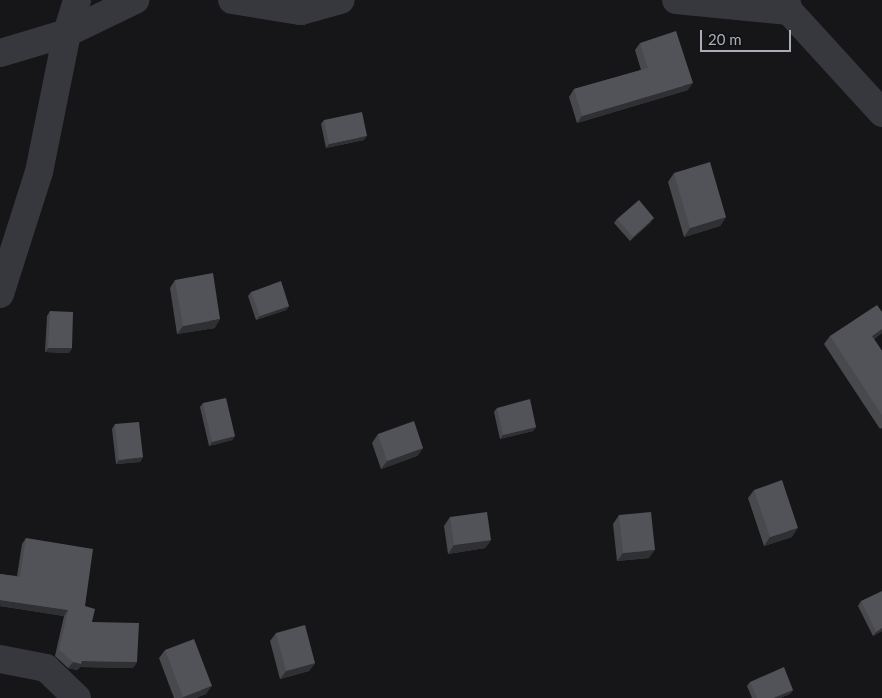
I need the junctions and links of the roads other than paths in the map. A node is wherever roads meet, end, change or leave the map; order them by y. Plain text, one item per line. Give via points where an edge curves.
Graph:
1 (77, 0) edge
2 (135, 0) edge
3 (232, 0) edge
4 (341, 0) edge
5 (676, 0) edge
6 (787, 6) edge
7 (67, 33) junction
8 (0, 53) edge
9 (882, 113) edge
10 (0, 294) edge
11 (0, 659) edge
12 (78, 698) edge

1 - 7 street
2 - 7 street
3 - 4 street via 301,11
5 - 6 street
6 - 9 street
7 - 8 street
7 - 10 street via 39,172
11 - 12 street via 46,668

